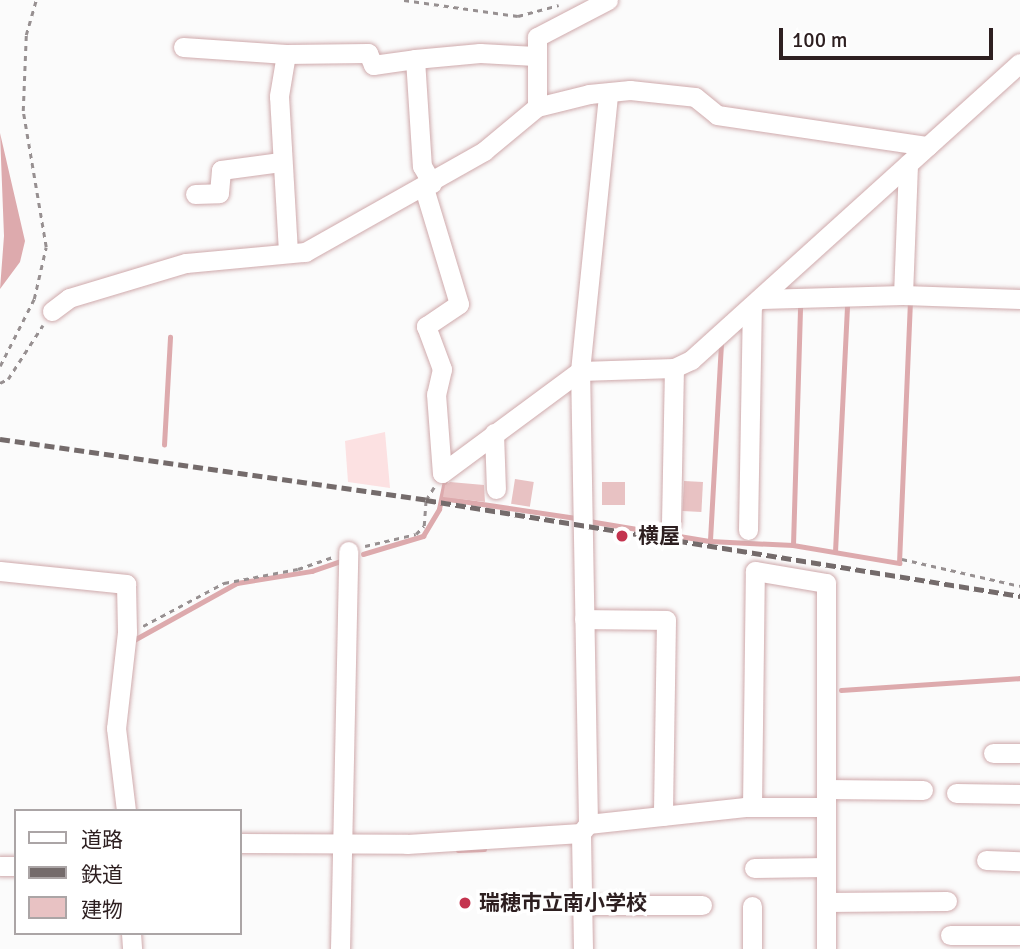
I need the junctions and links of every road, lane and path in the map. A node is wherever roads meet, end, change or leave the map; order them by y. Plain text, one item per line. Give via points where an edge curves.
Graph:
1 (36, 0) edge
2 (404, 0) edge
3 (608, 0) edge
4 (564, 4) dead end
5 (183, 47) dead end
6 (286, 54) junction
7 (535, 56) junction
8 (415, 59) junction
9 (1020, 64) edge
10 (608, 94) junction
11 (537, 107) junction
12 (928, 146) junction
13 (280, 162) junction
14 (908, 164) junction
15 (428, 186) junction
16 (195, 194) dead end
17 (288, 253) junction
18 (902, 295) junction
19 (1020, 299) edge
20 (756, 302) junction
21 (52, 311) joint
22 (0, 366) edge
23 (674, 368) junction
24 (580, 371) junction
25 (0, 383) edge
26 (494, 433) junction
27 (442, 473) junction
28 (496, 489) dead end
29 (671, 523) dead end
30 (748, 530) dead end
31 (348, 551) junction
32 (902, 559) dead end
33 (0, 571) edge
34 (1020, 586) edge
35 (583, 619) junction
36 (127, 632) junction
37 (1020, 742) edge
38 (1020, 753) edge
39 (923, 790) dead end
40 (956, 793) dead end
41 (1020, 794) edge
42 (826, 798) junction
43 (752, 807) junction
44 (126, 809) edge
45 (663, 816) junction
46 (585, 829) junction
47 (242, 843) edge
48 (343, 845) junction
49 (1020, 861) edge
50 (754, 867) dead end
51 (826, 867) junction
52 (1020, 874) edge
53 (947, 901) dead end
54 (826, 902) junction
55 (582, 905) junction
56 (702, 905) dead end
57 (752, 906) dead end
58 (1020, 934) edge
59 (950, 935) dead end
60 (340, 949) edge
61 (583, 949) edge
62 (752, 949) edge
63 (827, 949) edge

1 - 22 path via 26,35 23,111 46,247 34,299
2 - 4 path via 518,16
3 - 7 street via 537,37
5 - 6 street
6 - 8 street via 368,53 373,65
6 - 13 street via 279,96
7 - 8 street via 480,53
7 - 11 street
8 - 15 street via 422,166
9 - 12 street
10 - 11 street
10 - 12 street via 630,90 695,97 717,115
10 - 24 street
11 - 15 street via 484,151
12 - 14 street
13 - 16 street via 221,170 219,193
13 - 17 street
14 - 18 street
14 - 20 street
15 - 17 street via 305,252
15 - 27 street via 458,304 426,326 442,369 436,394
17 - 21 street via 186,263 69,298
18 - 19 street
18 - 20 street
20 - 23 street via 691,360
20 - 30 street
21 - 25 path via 8,379
23 - 24 street
23 - 29 street
24 - 26 street
24 - 35 street
26 - 27 street
26 - 28 street
27 - 31 path via 426,500 424,526 416,534
31 - 36 path via 298,569 224,583
31 - 48 street
32 - 34 path
33 - 36 street via 126,584
35 - 45 street via 666,621
35 - 46 street
36 - 44 street via 116,729
37 - 38 street via 995,748
39 - 42 street
40 - 41 street
42 - 43 street
42 - 43 street via 826,583 755,571
42 - 51 street
43 - 45 street
45 - 46 street
46 - 48 street
46 - 55 street
47 - 48 street
48 - 60 street
49 - 52 street via 988,867
50 - 51 street
51 - 54 street
53 - 54 street
54 - 63 street
55 - 56 street
55 - 61 street
57 - 62 street
58 - 59 street

